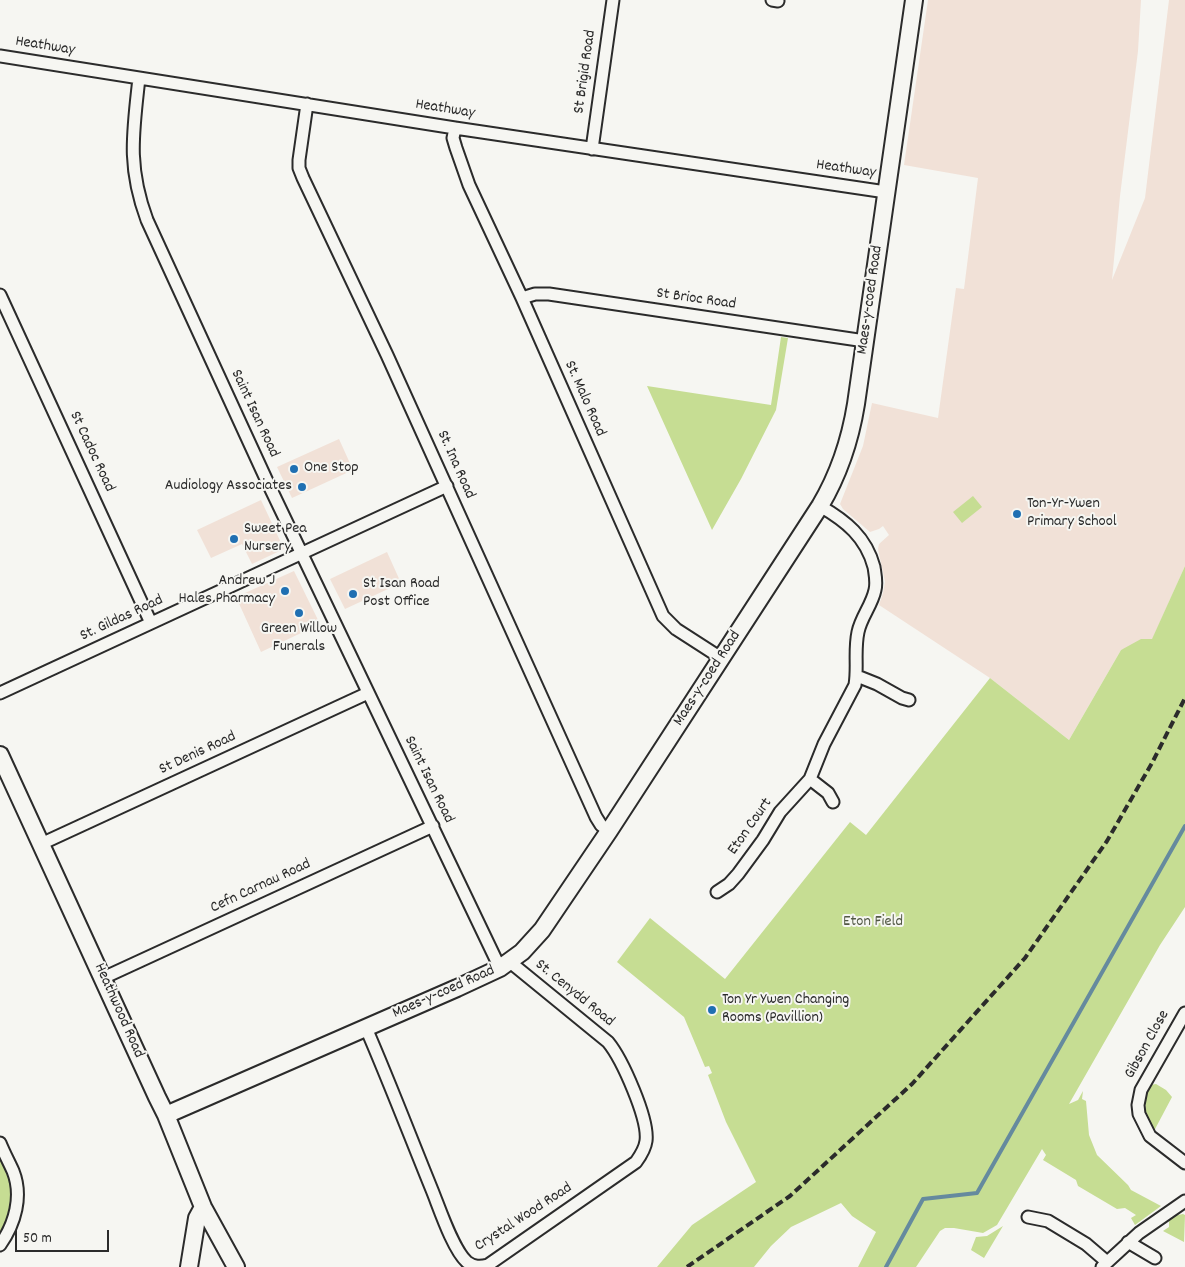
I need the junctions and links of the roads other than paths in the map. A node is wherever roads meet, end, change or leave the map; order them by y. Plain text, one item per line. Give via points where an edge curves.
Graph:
1 (613, 0) edge
2 (914, 0) edge
3 (0, 56) edge
4 (139, 78) junction
5 (307, 104) junction
6 (455, 128) junction
7 (592, 148) junction
8 (886, 192) junction
9 (0, 295) edge
10 (522, 298) junction
11 (866, 341) junction
12 (448, 486) junction
13 (820, 506) junction
14 (302, 554) junction
15 (151, 624) junction
16 (721, 658) junction
17 (857, 676) junction
18 (0, 693) edge
19 (368, 694) junction
20 (909, 700) dead end
21 (0, 755) edge
22 (810, 779) junction
23 (833, 802) dead end
24 (433, 826) junction
25 (609, 831) junction
26 (41, 844) junction
27 (717, 892) dead end
28 (505, 965) junction
29 (103, 978) junction
30 (1185, 1013) edge
31 (366, 1028) junction
32 (616, 1052) joint
33 (166, 1115) junction
34 (0, 1143) edge
35 (1185, 1162) edge
36 (1185, 1201) edge
37 (203, 1207) junction
38 (1028, 1217) dead end
39 (1128, 1242) junction
40 (0, 1245) edge
41 (1155, 1258) dead end
42 (1104, 1264) edge
43 (189, 1267) edge
44 (236, 1267) edge

1 - 7 street, St Brigid Road
2 - 8 street, Maes-y-coed Road
3 - 4 street, Heathway
4 - 5 street, Heathway
4 - 14 street, Saint Isan Road via 132,144 140,201
5 - 6 street, Heathway
5 - 12 street, St. Ina Road via 299,168
6 - 7 street, Heathway
6 - 10 street, St. Malo Road via 453,138 469,184
7 - 8 street, Heathway
8 - 11 street, Maes-y-coed Road
9 - 15 street, St Cadoc Road
10 - 11 street, St Brioc Road via 549,294
10 - 16 street, St. Malo Road via 663,616 676,629
11 - 13 street, Maes-y-coed Road via 853,424 834,480
12 - 14 street, St. Gildas Road
12 - 25 street, St. Ina Road via 596,817
13 - 16 street, Maes-y-coed Road
13 - 17 street, Eton Court via 853,528 870,553 876,576 875,589 858,632
14 - 15 street, St. Gildas Road
14 - 19 street, Saint Isan Road
15 - 18 street, St. Gildas Road
16 - 25 street, Maes-y-coed Road
17 - 20 street
17 - 22 street, Eton Court
19 - 24 street, Saint Isan Road
19 - 26 street, St Denis Road
21 - 26 street, Heathwood Road
22 - 23 street via 828,793
22 - 27 street, Eton Court via 780,812 733,879
24 - 28 street, Saint Isan Road
24 - 29 street, Cefn Carnau Road
25 - 28 street, Maes-y-coed Road via 542,930
26 - 29 street, Heathwood Road
28 - 31 street, Maes-y-coed Road
28 - 32 street, St. Cenydd Road via 608,1042
29 - 33 street, Heathwood Road
30 - 35 street, Gibson Close via 1141,1090 1138,1105 1150,1136
31 - 32 street, Crystal Wood Road via 441,1213 463,1257 476,1266 488,1265 641,1156 646,1141 644,1119
31 - 33 street, Maes-y-coed Road
33 - 37 street, Heathwood Road
34 - 40 street via 14,1172 17,1190 14,1218
36 - 39 street
37 - 43 street via 197,1218
37 - 44 street, Heathwood Road
38 - 42 street via 1048,1221 1086,1244
39 - 41 street
39 - 42 street

